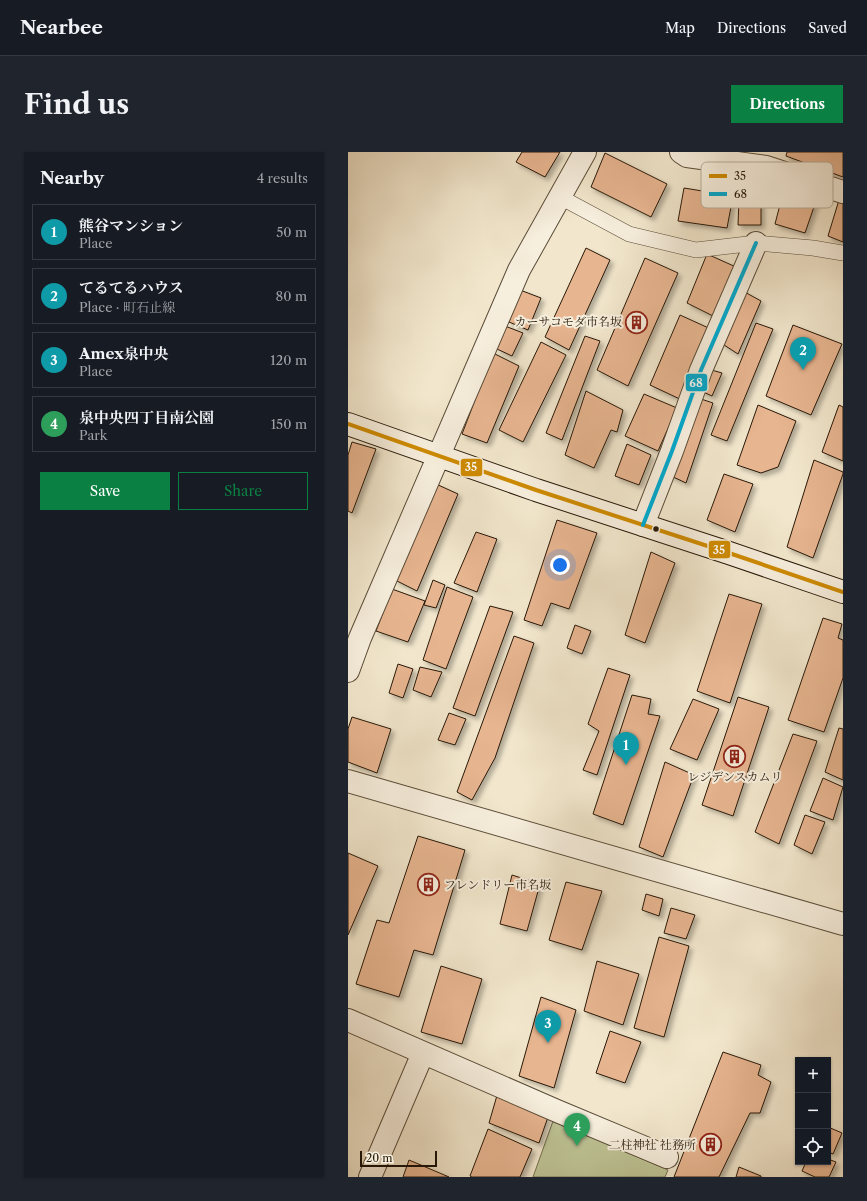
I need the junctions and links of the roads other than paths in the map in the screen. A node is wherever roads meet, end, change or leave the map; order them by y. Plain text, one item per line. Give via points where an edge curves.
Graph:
1 (585, 152) edge
2 (681, 152) edge
3 (730, 162) edge
4 (833, 189) edge
5 (843, 192) edge
6 (560, 197) junction
7 (756, 243) junction
8 (843, 252) edge
9 (348, 424) edge
10 (438, 455) junction
11 (643, 525) junction
12 (843, 592) edge
13 (348, 671) edge
14 (348, 781) edge
15 (843, 924) edge
16 (348, 1020) edge
17 (423, 1053) junction
18 (667, 1157) dead end
19 (370, 1177) edge

1 - 6 street
2 - 3 street via 687,156
4 - 5 street
6 - 7 lane via 629,234 696,250
6 - 10 street via 519,270
7 - 8 lane
7 - 11 street via 701,370
9 - 10 street
10 - 11 street
10 - 13 street
11 - 12 street
14 - 15 street
16 - 17 street
17 - 18 street
17 - 19 street

